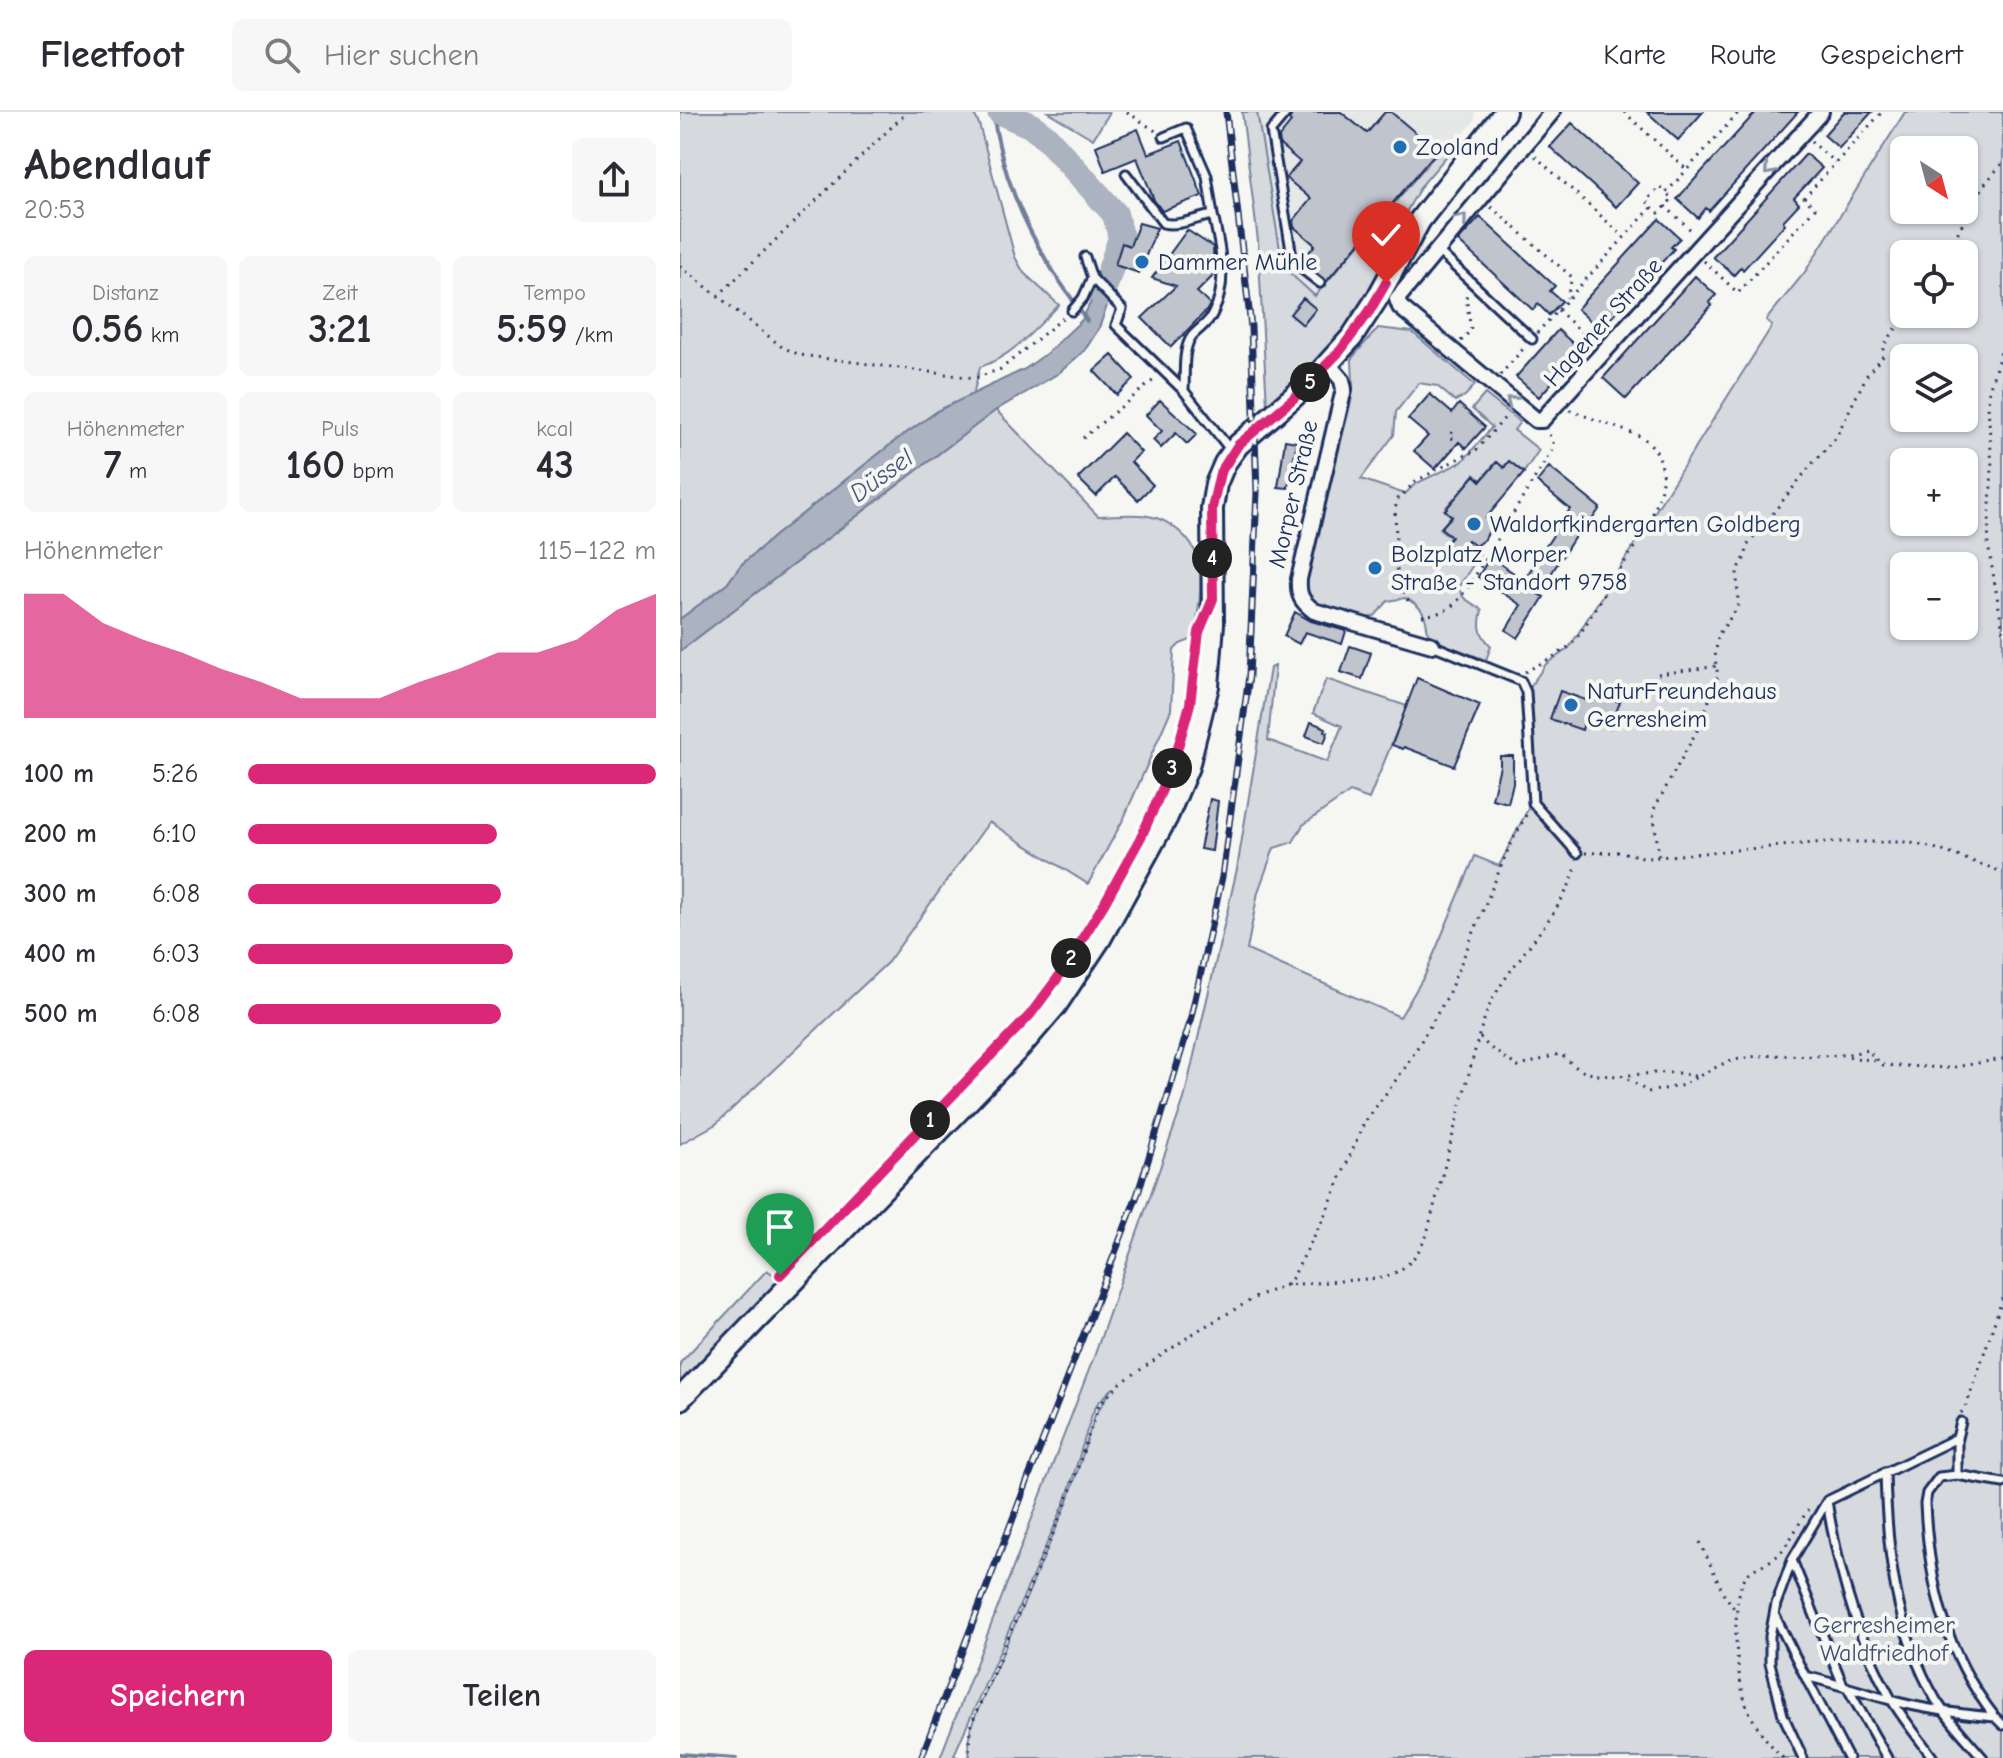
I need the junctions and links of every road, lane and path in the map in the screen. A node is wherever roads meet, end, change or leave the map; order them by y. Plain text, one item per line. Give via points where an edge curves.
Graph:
1 (907, 112) edge
2 (1127, 112) edge
3 (1287, 112) edge
4 (1552, 112) edge
5 (1624, 112) edge
6 (1739, 112) edge
7 (1821, 112) edge
8 (1882, 112) edge
9 (1501, 113) edge
10 (1803, 133) junction
11 (1164, 137) joint
12 (1523, 145) junction
13 (2003, 162) edge
14 (1836, 163) junction
15 (1687, 169) junction
16 (1126, 174) dead end
17 (1666, 193) junction
18 (1480, 197) junction
19 (1665, 206) junction
20 (1652, 207) junction
21 (1213, 215) junction
22 (1624, 237) junction
23 (1954, 240) edge
24 (1699, 247) junction
25 (1436, 249) junction
26 (1085, 257) dead end
27 (680, 266) edge
28 (1095, 281) junction
29 (1320, 283) dead end
30 (1477, 285) junction
31 (718, 296) junction
32 (1566, 301) junction
33 (1558, 310) junction
34 (1072, 311) joint
35 (1896, 328) edge
36 (1532, 339) junction
37 (1460, 343) dead end
38 (2003, 345) edge
39 (1604, 352) junction
40 (1328, 364) junction
41 (1164, 372) junction
42 (1491, 384) junction
43 (1184, 391) junction
44 (1516, 405) junction
45 (1558, 405) junction
46 (1542, 420) junction
47 (1452, 432) dead end
48 (1083, 438) dead end
49 (1232, 452) junction
50 (1469, 453) junction
51 (1408, 601) dead end
52 (1422, 616) dead end
53 (2003, 631) edge
54 (1426, 642) joint
55 (1718, 666) junction
56 (1658, 674) dead end
57 (1514, 678) junction
58 (1533, 803) junction
59 (1577, 853) junction
60 (1659, 856) junction
61 (2003, 872) edge
62 (1479, 1035) junction
63 (1847, 1056) junction
64 (2003, 1059) edge
65 (1877, 1061) junction
66 (1621, 1075) junction
67 (1697, 1077) junction
68 (1286, 1285) junction
69 (680, 1399) edge
70 (1961, 1422) dead end
71 (1957, 1438) junction
72 (1885, 1472) junction
73 (1957, 1475) junction
74 (2003, 1483) edge
75 (1827, 1501) junction
76 (1700, 1542) dead end
77 (1792, 1560) junction
78 (1737, 1613) dead end
79 (1774, 1614) junction
80 (1805, 1676) junction
81 (1845, 1686) junction
82 (1744, 1700) dead end
83 (1892, 1701) junction
84 (1945, 1712) junction
85 (1995, 1717) junction
86 (2003, 1725) edge
87 (969, 1758) edge
88 (1783, 1758) edge
89 (1803, 1758) edge
90 (1848, 1758) edge
91 (1887, 1758) edge
92 (1933, 1758) edge
93 (1983, 1758) edge

1 - 31 path
2 - 11 path
3 - 29 lane via 1271,131 1293,262
4 - 12 street
5 - 15 path
6 - 15 path
7 - 10 street, Hagener Straße
8 - 14 path
9 - 40 main road, Morper Straße via 1420,220 1369,312
10 - 14 path
10 -> 24 street, Hagener Straße
11 - 21 lane via 1186,128 1207,176
12 - 18 street
12 - 22 path
13 - 23 path
14 - 24 path via 1804,198 1815,208 1738,293
15 - 17 path
16 - 21 lane via 1163,223 1176,225
17 - 19 path via 1672,199
17 - 20 path via 1659,187 1646,201
25 -> 18 street
18 - 32 path via 1572,277
19 - 20 path via 1659,213
19 - 24 path
20 - 22 path
21 - 43 lane via 1222,256 1221,293 1212,316 1190,339
22 - 32 path
24 - 39 street, Hagener Straße
25 - 30 lane
25 - 42 street, Hagener Straße via 1397,302
26 - 28 lane
27 - 31 path
28 - 34 lane
28 - 41 lane via 1122,309 1116,325
30 - 36 lane
30 - 37 path via 1466,297 1471,330
31 - 34 path via 782,347 800,355 975,378 1001,369
32 - 33 path
33 - 36 path
33 - 39 path
35 - 55 path via 1835,439 1747,546 1737,572 1738,607 1718,635
36 - 42 path
38 - 53 path via 1989,390 1988,544
39 - 45 street, Hagener Straße
40 - 49 main road, Morper Straße
40 - 54 street, Morper Straße via 1344,389 1298,594 1314,611
41 - 43 lane
41 - 48 path
44 -> 42 street, Hagener Straße
43 - 49 lane
44 - 46 street, Hagener Straße
44 - 50 path via 1478,451
45 - 46 street, Hagener Straße
45 - 57 path via 1650,442 1659,454 1661,487 1654,513 1570,646
46 - 52 path via 1552,450 1467,589 1440,615
47 - 50 path via 1449,436
49 - 69 main road, Morper Straße via 1220,473 1212,508 1213,624 1195,744 1167,817 1100,939 1021,1046
50 - 51 path via 1416,481 1398,499 1397,571
54 - 57 lane, Morper Straße
55 - 56 path
55 - 60 path via 1700,725 1653,811
57 - 58 lane via 1526,692
58 - 59 lane
58 - 68 path via 1443,1006 1364,1123 1324,1217
59 - 60 path
59 - 62 path via 1573,878 1498,990
60 - 61 path via 1825,842 1907,842
62 - 66 path via 1518,1067 1559,1054 1583,1072
62 - 68 path via 1418,1253 1401,1270 1381,1278
63 - 65 path
63 - 65 path via 1867,1050
63 - 67 path via 1765,1055 1730,1061
64 - 65 path via 1948,1068
66 - 67 path via 1680,1071
66 - 67 path via 1648,1092
68 - 87 path via 1197,1331 1099,1404 1067,1500 970,1727
70 - 71 lane
71 - 72 lane
71 - 73 lane
72 - 75 lane
72 - 84 lane via 1899,1609 1911,1650
73 - 74 lane
73 - 85 lane via 1939,1477 1927,1493 1931,1573 1952,1646
75 - 77 lane
75 - 83 lane via 1851,1608
76 - 78 path
77 - 79 lane
77 - 81 lane
79 - 80 lane
79 - 89 lane via 1773,1675 1789,1734
80 - 81 lane
80 - 90 lane
81 - 83 lane
81 - 91 lane
82 - 88 path via 1759,1732
83 - 84 lane
83 - 92 lane
84 - 85 lane
84 - 93 lane
85 - 86 lane

